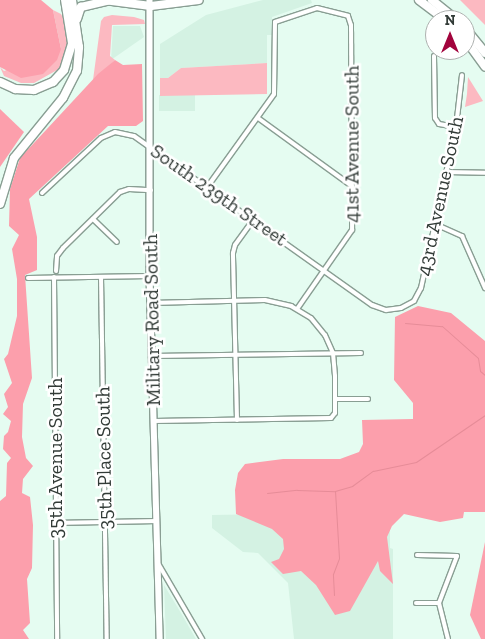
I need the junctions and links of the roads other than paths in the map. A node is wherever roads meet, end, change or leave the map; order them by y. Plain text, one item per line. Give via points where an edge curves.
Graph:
1 (65, 0) edge
2 (72, 0) edge
3 (106, 0) edge
4 (130, 0) edge
5 (199, 0) edge
6 (419, 0) edge
7 (432, 0) edge
8 (118, 3) junction
9 (151, 3) edge
10 (432, 10) edge
11 (444, 10) edge
12 (77, 28) junction
13 (475, 40) edge
14 (475, 53) edge
15 (485, 53) edge
16 (434, 60) edge
17 (485, 67) edge
18 (462, 75) dead end
19 (0, 82) edge
20 (258, 118) junction
21 (456, 126) junction
22 (151, 146) junction
23 (446, 172) junction
24 (485, 173) edge
25 (208, 186) junction
26 (352, 186) junction
27 (151, 190) junction
28 (42, 193) dead end
29 (0, 204) edge
30 (93, 218) junction
31 (254, 220) junction
32 (435, 224) junction
33 (116, 242) dead end
34 (325, 270) junction
35 (56, 271) dead end
36 (150, 276) junction
37 (54, 277) junction
38 (101, 277) junction
39 (28, 278) dead end
40 (485, 288) edge
41 (235, 301) junction
42 (151, 303) junction
43 (401, 308) joint
44 (297, 309) junction
45 (333, 353) junction
46 (360, 353) dead end
47 (236, 354) junction
48 (152, 356) junction
49 (336, 399) junction
50 (368, 399) dead end
51 (237, 420) junction
52 (154, 421) junction
53 (156, 521) junction
54 (55, 522) junction
55 (105, 522) junction
56 (417, 555) dead end
57 (158, 564) junction
58 (416, 602) dead end
59 (439, 604) junction
60 (57, 639) edge
61 (107, 639) edge
62 (160, 639) edge
63 (202, 639) edge
64 (448, 639) edge

1 - 19 highway via 72,43 64,70 53,82 34,90 15,89
2 - 12 highway
3 - 8 highway
3 - 12 highway via 81,7
4 - 8 highway
5 - 9 highway
6 - 10 highway
7 - 11 highway
8 - 9 highway
9 - 22 main road, Military Road South
12 - 29 highway via 80,56 74,78 62,98 18,151
13 - 15 highway
14 - 17 highway
16 - 21 street via 435,118 439,124
18 - 21 street, 43rd Avenue South
20 - 25 street
20 - 26 street
20 - 26 street, 41st Avenue South via 274,94 274,27 280,18 317,8 348,16 352,24
21 - 23 street, 43rd Avenue South
22 - 25 street, South 239th Street
22 - 27 main road, Military Road South
22 - 28 street, South 239th Street via 134,136 109,134
23 - 24 street
23 - 32 street, 43rd Avenue South
25 - 31 street, South 239th Street
26 - 34 street, 41st Avenue South via 352,233
27 - 30 street via 123,190
27 - 36 main road, Military Road South
30 - 33 street
30 - 35 street via 60,252
31 - 34 street, South 239th Street
31 - 41 street via 234,249
32 - 40 street via 462,236
32 - 43 street, 43rd Avenue South via 420,293 410,305
34 - 43 street, South 239th Street via 372,305 386,310
34 - 44 street, 41st Avenue South
36 - 38 street
36 - 42 main road, Military Road South
37 - 38 street
37 - 39 street
37 - 54 street, 35th Avenue South
38 - 55 street, 35th Place South
41 - 42 street
41 - 44 street via 271,301
41 - 47 street
42 - 48 main road, Military Road South
44 - 45 street via 317,324
45 - 46 street
45 - 47 street
45 - 49 street
47 - 48 street
47 - 51 street
48 - 52 main road, Military Road South
49 - 50 street
49 - 51 street via 336,413 331,418
51 - 52 street
52 - 53 main road, Military Road South
53 - 55 street
53 - 57 main road, Military Road South
54 - 55 street
54 - 60 street, 35th Avenue South
55 - 61 street, 35th Place South
56 - 59 street via 457,556
57 - 62 main road, Military Road South
57 - 63 street
58 - 59 street
59 - 64 street

